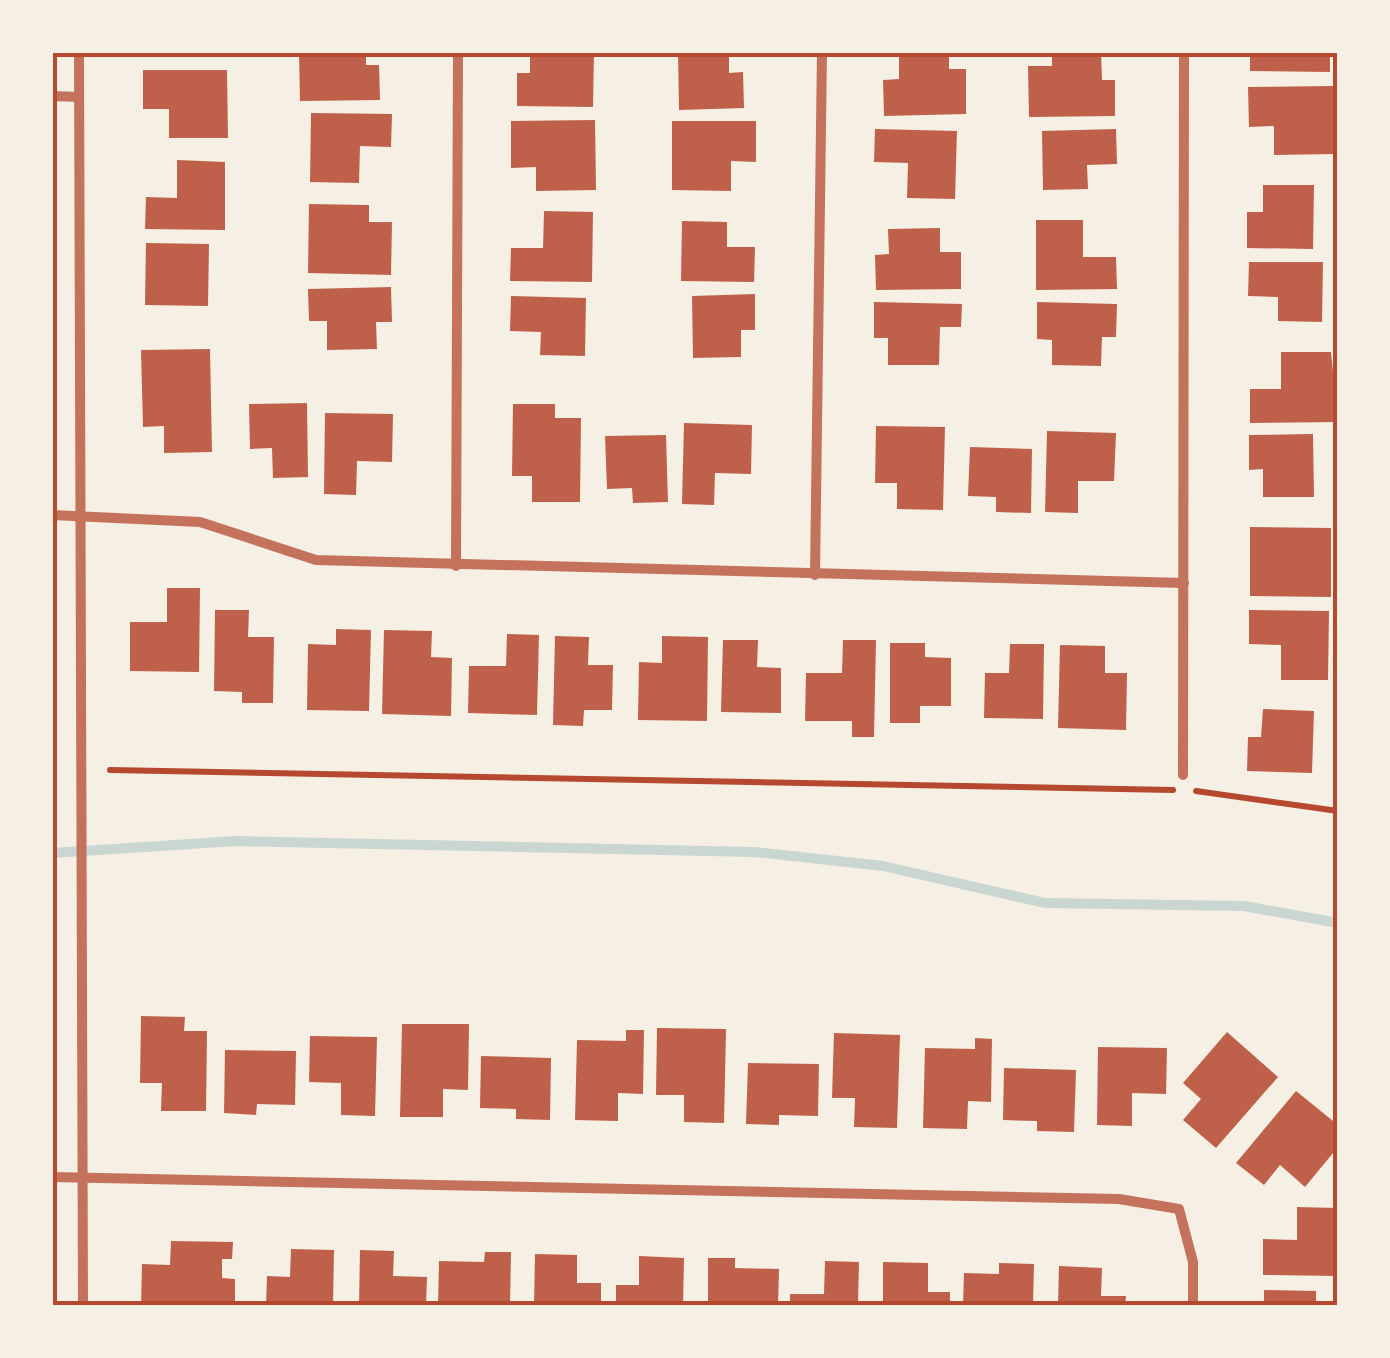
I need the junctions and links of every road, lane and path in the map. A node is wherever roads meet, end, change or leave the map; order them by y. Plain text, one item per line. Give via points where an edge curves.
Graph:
1 (80, 52) edge
2 (458, 52) edge
3 (822, 52) edge
4 (1184, 52) edge
5 (52, 96) edge
6 (79, 97) junction
7 (52, 515) edge
8 (81, 516) junction
9 (456, 566) junction
10 (815, 575) junction
11 (1184, 583) junction
12 (110, 770) dead end
13 (1183, 776) dead end
14 (1338, 811) edge
15 (52, 1177) edge
16 (84, 1178) junction
17 (83, 1306) edge
18 (1192, 1306) edge

1 - 6 street
2 - 9 street
3 - 10 street
4 - 11 street
5 - 6 street
6 - 8 street
7 - 8 street
8 - 9 street via 200,522 316,560
8 - 16 street
9 - 10 street
10 - 11 street
11 - 13 street
12 - 14 path via 1216,791
15 - 16 street
16 - 17 street
16 - 18 street via 1119,1199 1179,1209 1193,1262

